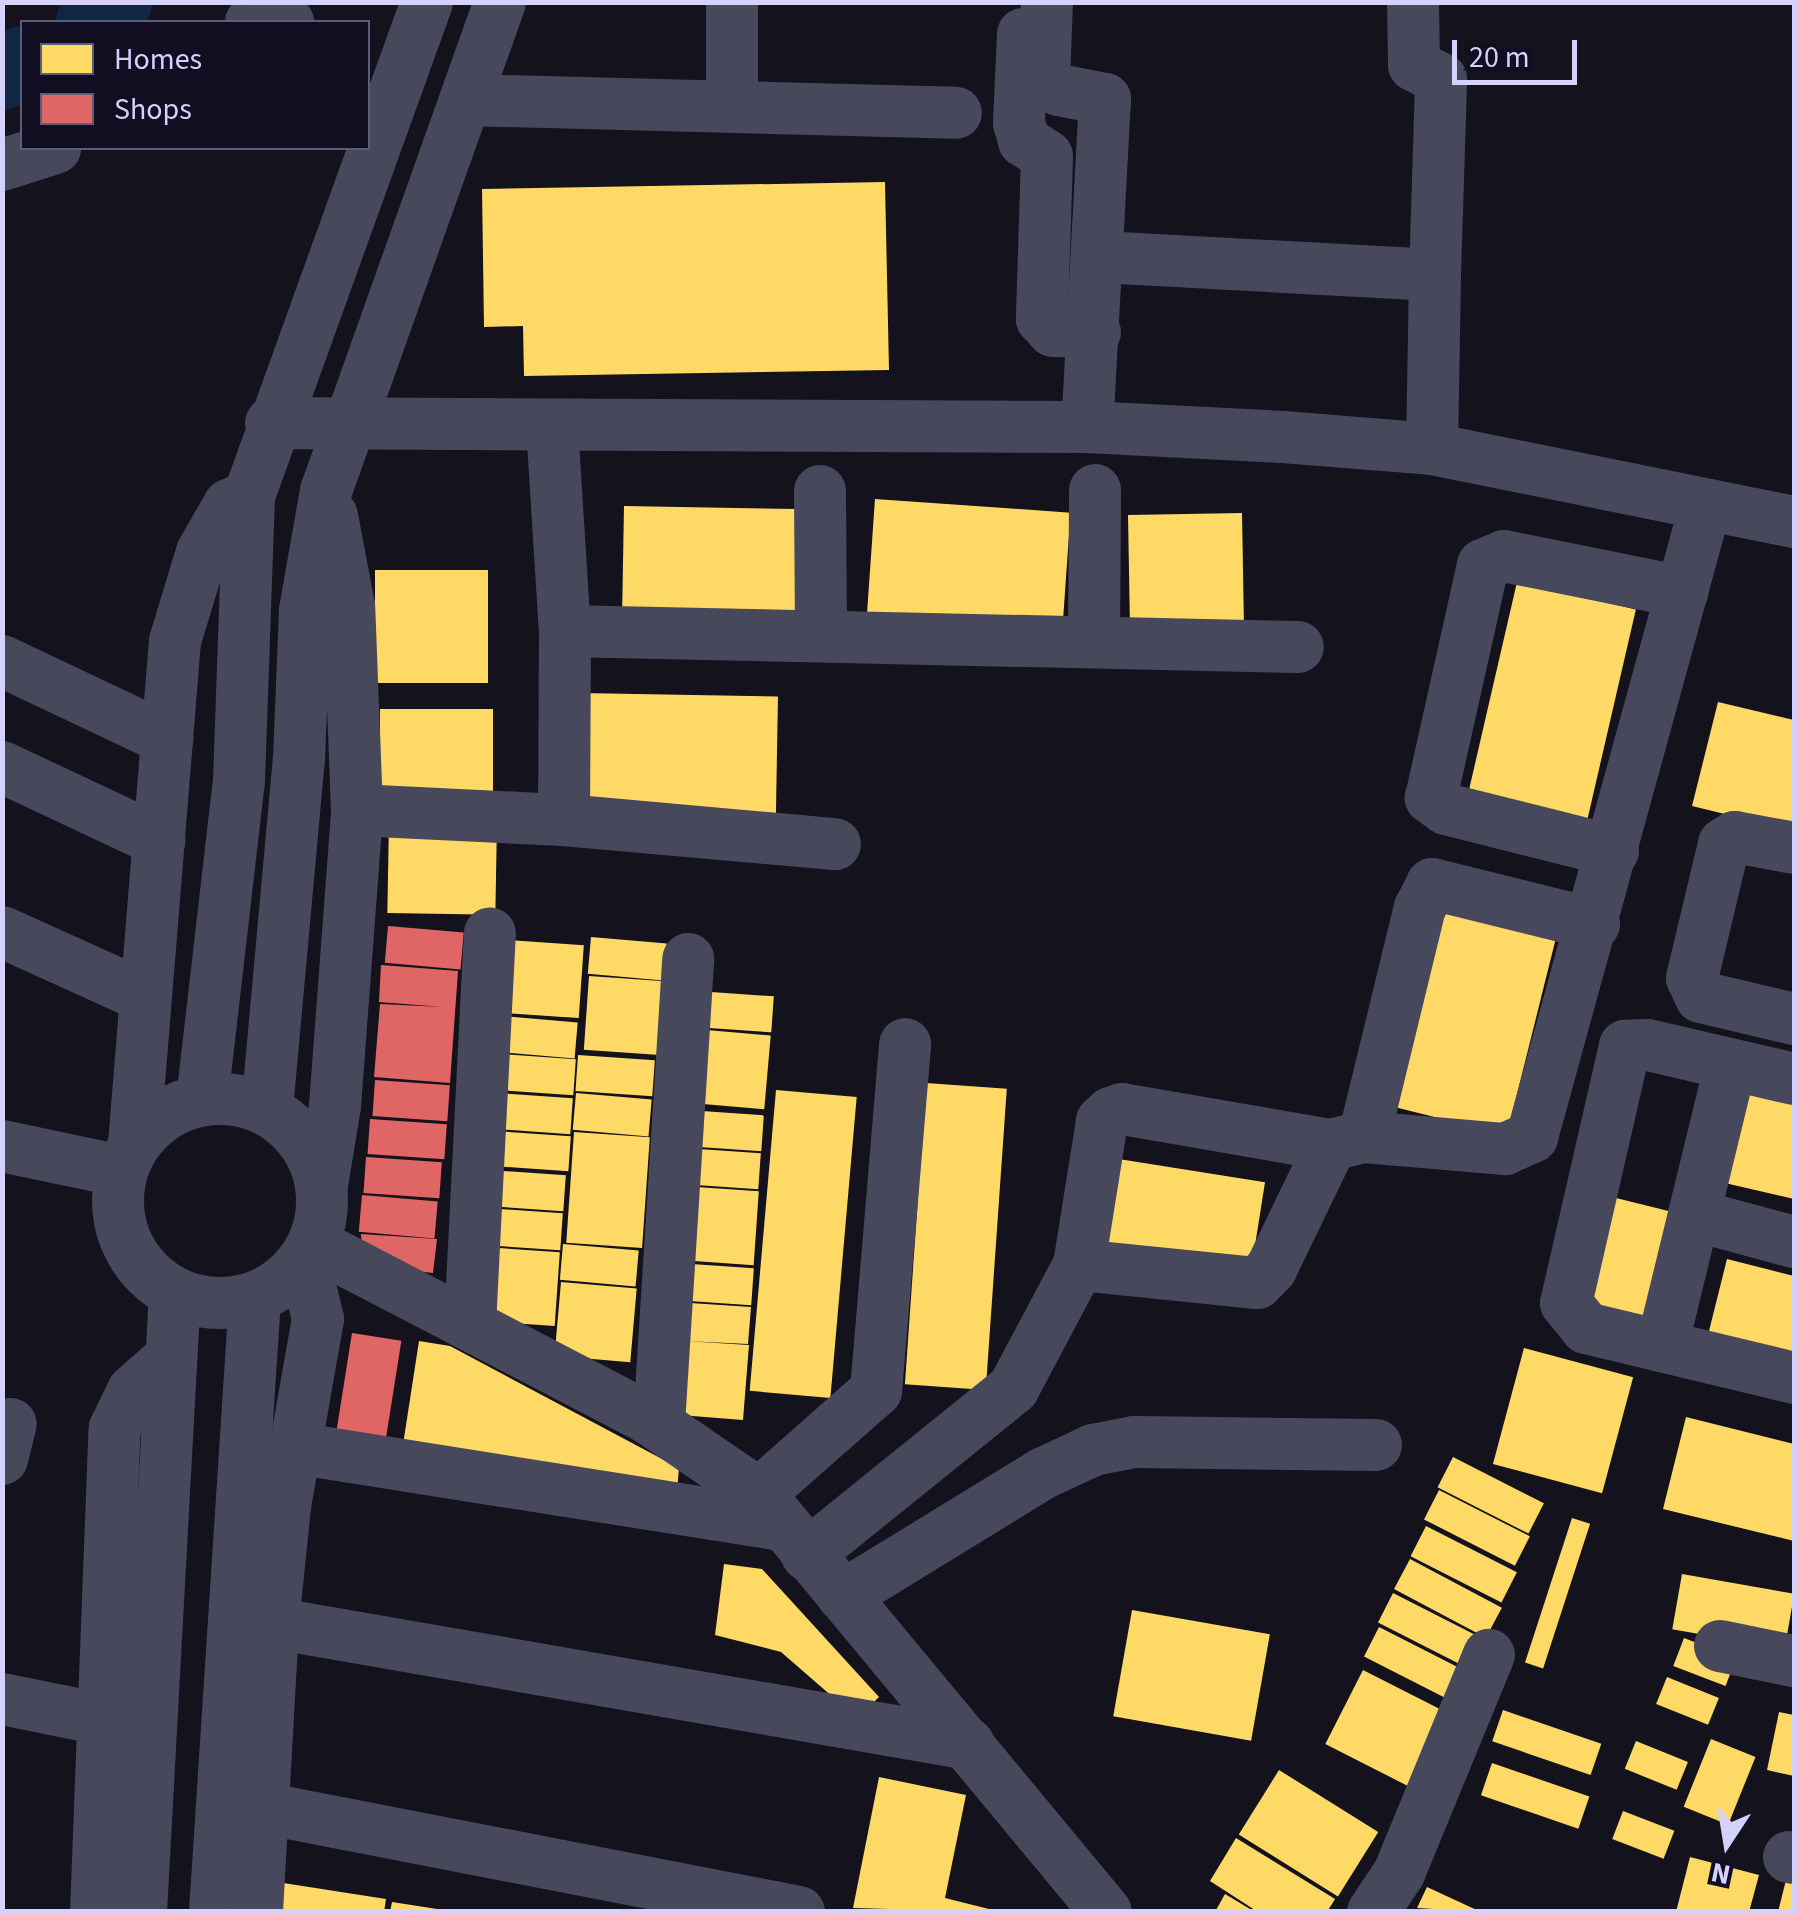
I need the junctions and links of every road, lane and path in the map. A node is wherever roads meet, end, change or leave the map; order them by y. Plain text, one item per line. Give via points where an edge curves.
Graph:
1 (427, 2) edge
2 (500, 2) edge
3 (732, 2) edge
4 (1413, 2) edge
5 (1035, 12) edge
6 (386, 58) edge
7 (466, 100) junction
8 (732, 106) junction
9 (370, 108) edge
10 (956, 113) dead end
11 (48, 150) edge
12 (357, 150) edge
13 (2, 165) edge
14 (1100, 258) junction
15 (1435, 275) junction
16 (1095, 332) junction
17 (270, 423) junction
18 (349, 425) junction
19 (552, 426) junction
20 (1087, 427) junction
21 (1432, 449) junction
22 (1094, 490) dead end
23 (326, 491) junction
24 (820, 491) dead end
25 (249, 496) junction
26 (1706, 504) junction
27 (1794, 522) edge
28 (1682, 592) junction
29 (565, 631) junction
30 (822, 636) junction
31 (1094, 642) junction
32 (1298, 647) dead end
33 (2, 661) edge
34 (167, 740) junction
35 (2, 766) edge
36 (357, 810) junction
37 (564, 820) junction
38 (159, 841) junction
39 (836, 844) dead end
40 (1794, 848) edge
41 (1613, 851) junction
42 (1594, 924) junction
43 (2, 932) edge
44 (490, 934) dead end
45 (688, 959) dead end
46 (146, 998) junction
47 (1794, 1019) edge
48 (905, 1044) dead end
49 (1730, 1064) junction
50 (1794, 1078) edge
51 (202, 1100) junction
52 (267, 1110) junction
53 (1348, 1141) junction
54 (2, 1146) edge
55 (128, 1158) junction
56 (322, 1185) junction
57 (1694, 1215) junction
58 (1794, 1242) edge
59 (309, 1252) junction
60 (1079, 1265) junction
61 (175, 1293) junction
62 (254, 1298) junction
63 (470, 1325) junction
64 (1662, 1346) junction
65 (170, 1358) junction
66 (1794, 1378) edge
67 (658, 1424) junction
68 (1376, 1445) dead end
69 (295, 1448) junction
70 (783, 1524) junction
71 (844, 1596) junction
72 (273, 1623) junction
73 (1720, 1646) dead end
74 (1489, 1654) dead end
75 (1794, 1661) edge
76 (2, 1699) edge
77 (106, 1720) junction
78 (969, 1744) junction
79 (262, 1808) junction
80 (96, 1912) edge
81 (141, 1912) edge
82 (216, 1912) edge
83 (258, 1912) edge
84 (799, 1912) edge
85 (1106, 1912) edge
86 (1373, 1912) edge

1 - 6 street
2 - 7 street
3 - 8 street
4 - 15 street via 1414,64 1441,79
5 - 14 street via 1044,78 1058,90 1105,99
5 - 16 street via 1020,123 1024,141 1047,156 1042,319 1053,331
6 - 9 street
7 - 8 street
7 - 18 street
8 - 10 street
11 - 13 street
12 - 17 street
14 - 15 street
14 - 16 street
15 - 21 street
16 - 20 street
17 - 18 street
17 - 25 street
18 - 19 street
18 - 23 street
19 - 20 street
19 - 29 street
20 - 21 street
21 - 26 street
22 - 31 street
23 - 36 street via 350,606
23 - 52 street via 304,610 300,760
24 - 30 street
25 - 34 street via 228,505 202,552 176,641
25 - 51 street via 239,781
26 - 27 street
26 - 28 street
28 - 41 street
28 - 41 street via 1504,556 1484,565 1431,798 1446,808
29 - 30 street
29 - 37 street
30 - 31 street
31 - 32 street
33 - 34 street
34 - 38 street
35 - 38 street
36 - 37 street
36 - 56 street via 335,1106
37 - 39 street
38 - 46 street
40 - 47 street via 1735,837 1724,844 1692,978 1701,997
41 - 42 street
42 - 53 street via 1532,1136 1505,1149
42 - 53 street via 1432,884 1375,1076
43 - 46 street
44 - 63 street
45 - 67 street
46 - 55 street
48 - 70 street via 876,1391
49 - 50 street
49 - 57 street
49 - 64 street via 1648,1045 1624,1046 1620,1055 1566,1303 1586,1328
51 - 52 street via 235,1099
51 - 55 street via 151,1124
52 - 56 street via 304,1143
53 - 60 street via 1257,1283
53 - 60 street via 1122,1109 1111,1113 1102,1122
54 - 55 street
55 - 61 street via 121,1230 134,1256
56 - 59 street
57 - 58 street
57 - 64 street
59 - 62 street
59 - 63 street
59 - 69 street via 318,1319
60 - 70 street via 1030,1367 1012,1389
61 - 62 street via 201,1302
61 - 65 street
62 - 82 street
63 - 67 street
64 - 66 street
65 - 77 street via 133,1391 114,1428
65 - 81 street
67 - 70 street
68 - 71 street via 1134,1442 1093,1450
69 - 70 street
69 - 72 street
70 - 71 street
71 - 78 street
72 - 78 street
72 - 79 street
73 - 75 street
74 - 86 street via 1398,1874
76 - 77 street
77 - 80 street
78 - 85 street
79 - 83 street
79 - 84 street

